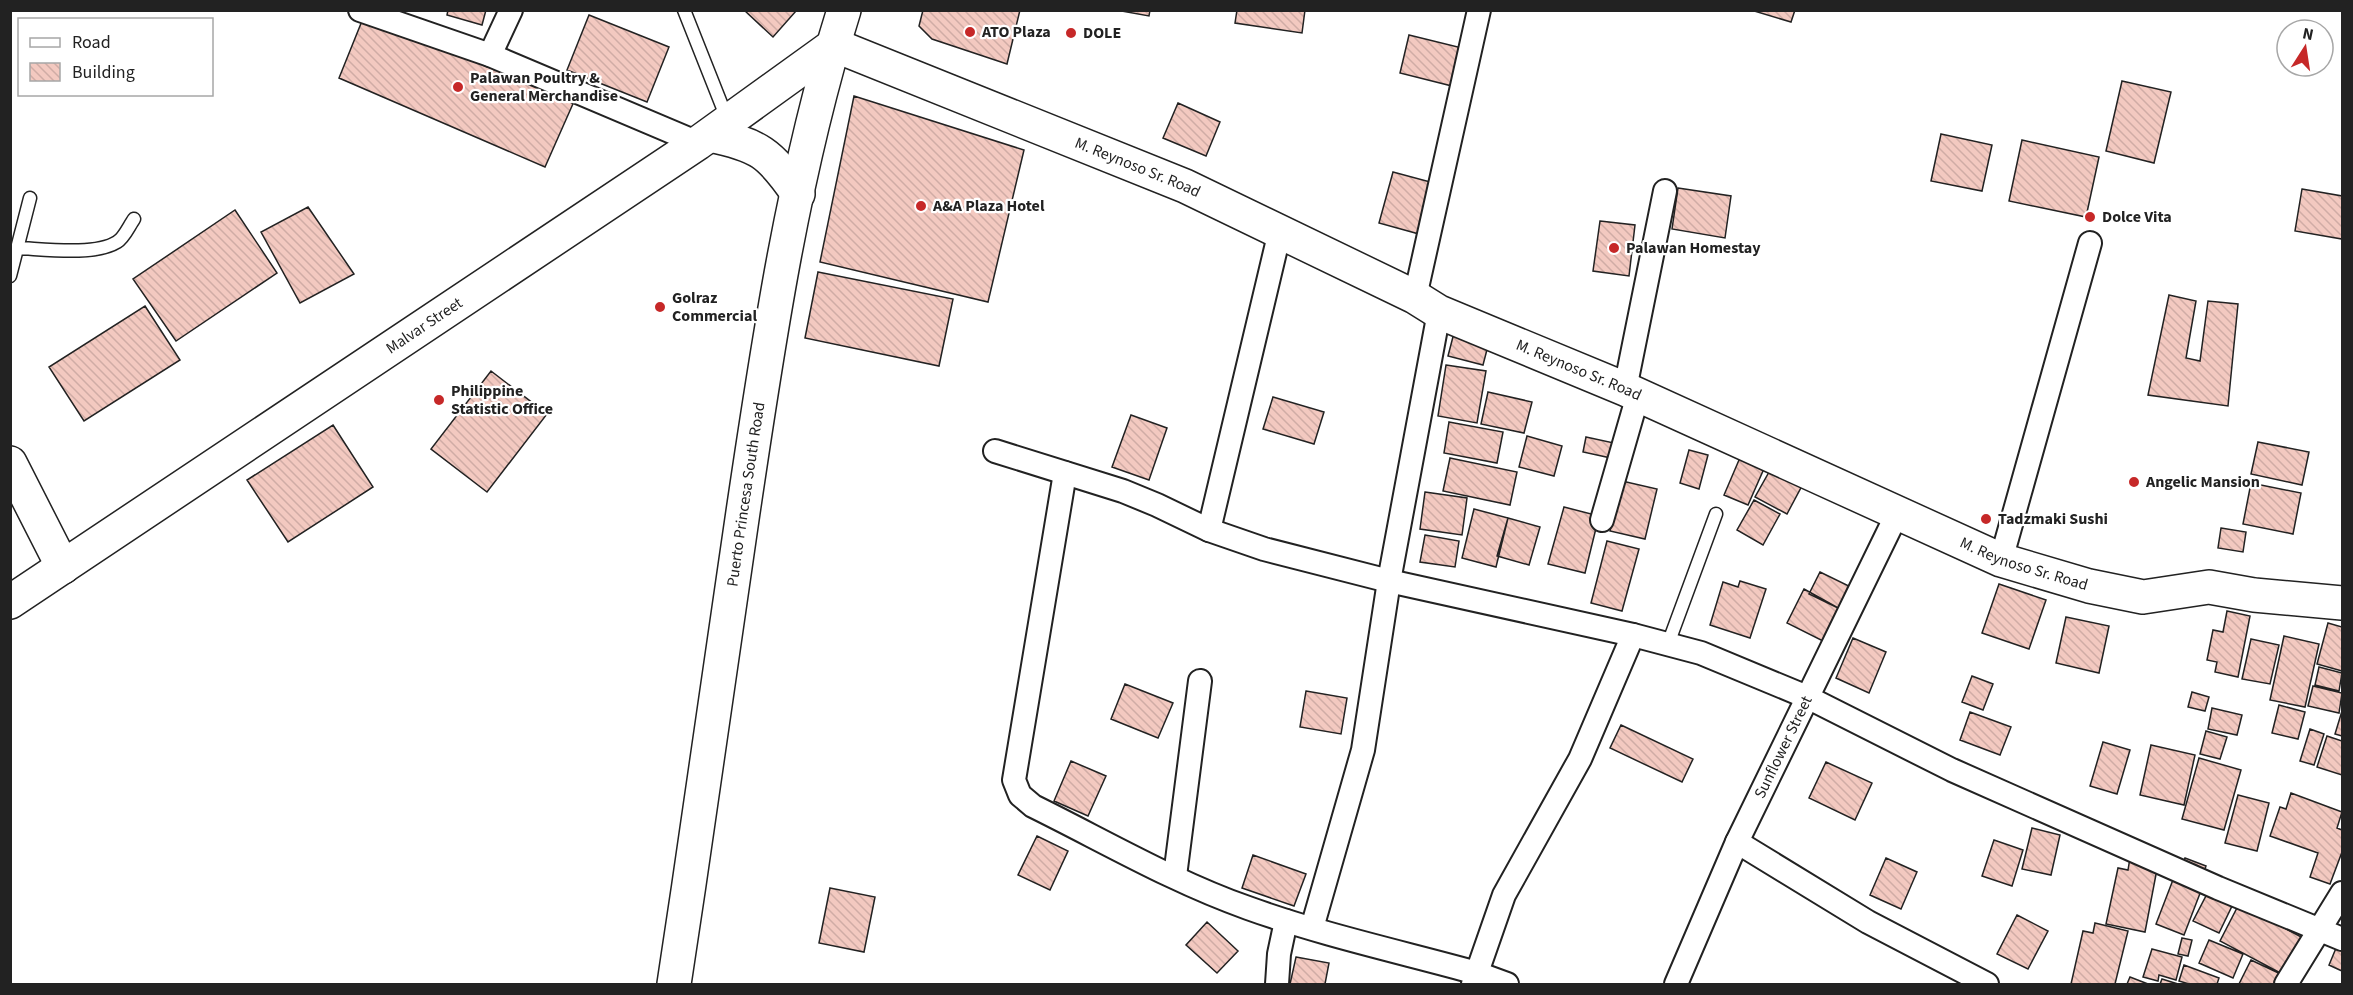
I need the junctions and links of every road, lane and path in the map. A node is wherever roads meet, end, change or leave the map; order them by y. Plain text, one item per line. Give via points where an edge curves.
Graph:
1 (360, 10) edge
2 (511, 10) edge
3 (684, 10) edge
4 (844, 10) edge
5 (1479, 10) edge
6 (834, 45) junction
7 (490, 55) junction
8 (712, 133) junction
9 (1665, 191) dead end
10 (798, 194) junction
11 (30, 198) dead end
12 (134, 219) dead end
13 (1280, 231) junction
14 (2091, 243) dead end
15 (18, 248) junction
16 (10, 276) edge
17 (1427, 305) junction
18 (1632, 392) junction
19 (995, 451) dead end
20 (10, 462) edge
21 (1065, 473) junction
22 (1897, 513) junction
23 (1716, 514) dead end
24 (1602, 520) dead end
25 (1209, 530) junction
26 (2001, 560) junction
27 (63, 567) junction
28 (1389, 581) junction
29 (10, 602) edge
30 (2343, 603) edge
31 (1632, 635) junction
32 (1668, 644) junction
33 (1200, 681) dead end
34 (1807, 697) junction
35 (1737, 842) junction
36 (1175, 876) junction
37 (2343, 892) edge
38 (1286, 921) junction
39 (1312, 928) junction
40 (2318, 930) junction
41 (2343, 939) edge
42 (1475, 979) edge
43 (674, 984) edge
44 (1277, 984) edge
45 (1507, 984) edge
46 (1676, 984) edge
47 (1987, 984) edge
48 (2286, 984) edge

1 - 7 street
2 - 7 street
3 - 8 lane
4 - 6 main road, Puerto Princesa South Road
5 - 17 street
6 - 8 main road, Malvar Street
6 - 10 main road, Puerto Princesa South Road
6 - 13 main road, M. Reynoso Sr. Road via 1185,186
7 - 8 street
8 - 10 main road via 750,145 767,156
8 - 27 main road, Malvar Street
9 - 18 street
10 - 43 main road, Puerto Princesa South Road via 753,448
11 - 15 lane
12 - 15 lane via 120,241 107,247
13 - 17 main road, M. Reynoso Sr. Road
13 - 25 street
14 - 26 street
15 - 16 lane
17 - 18 main road, M. Reynoso Sr. Road
17 - 28 street
18 - 22 main road, M. Reynoso Sr. Road
18 - 24 street
19 - 21 street
20 - 27 main road
21 - 25 street via 1158,504
21 - 36 street via 1015,788 1033,806
22 - 26 main road, M. Reynoso Sr. Road
22 - 34 street, Sunflower Street
23 - 32 lane
25 - 28 street via 1264,549
26 - 30 main road, M. Reynoso Sr. Road via 2143,597 2209,587
27 - 29 main road, Malvar Street
28 - 31 street
28 - 39 street via 1364,750
31 - 32 street
31 - 42 street via 1580,759 1504,895
32 - 34 street via 1701,653
33 - 36 street
34 - 35 street, Sunflower Street
34 - 40 street via 1952,770
35 - 46 street, Sunflower Street
35 - 47 street via 1868,922
36 - 38 street
37 - 40 street
38 - 39 street
38 - 44 street
39 - 42 street
40 - 41 street
40 - 48 street
42 - 45 street

